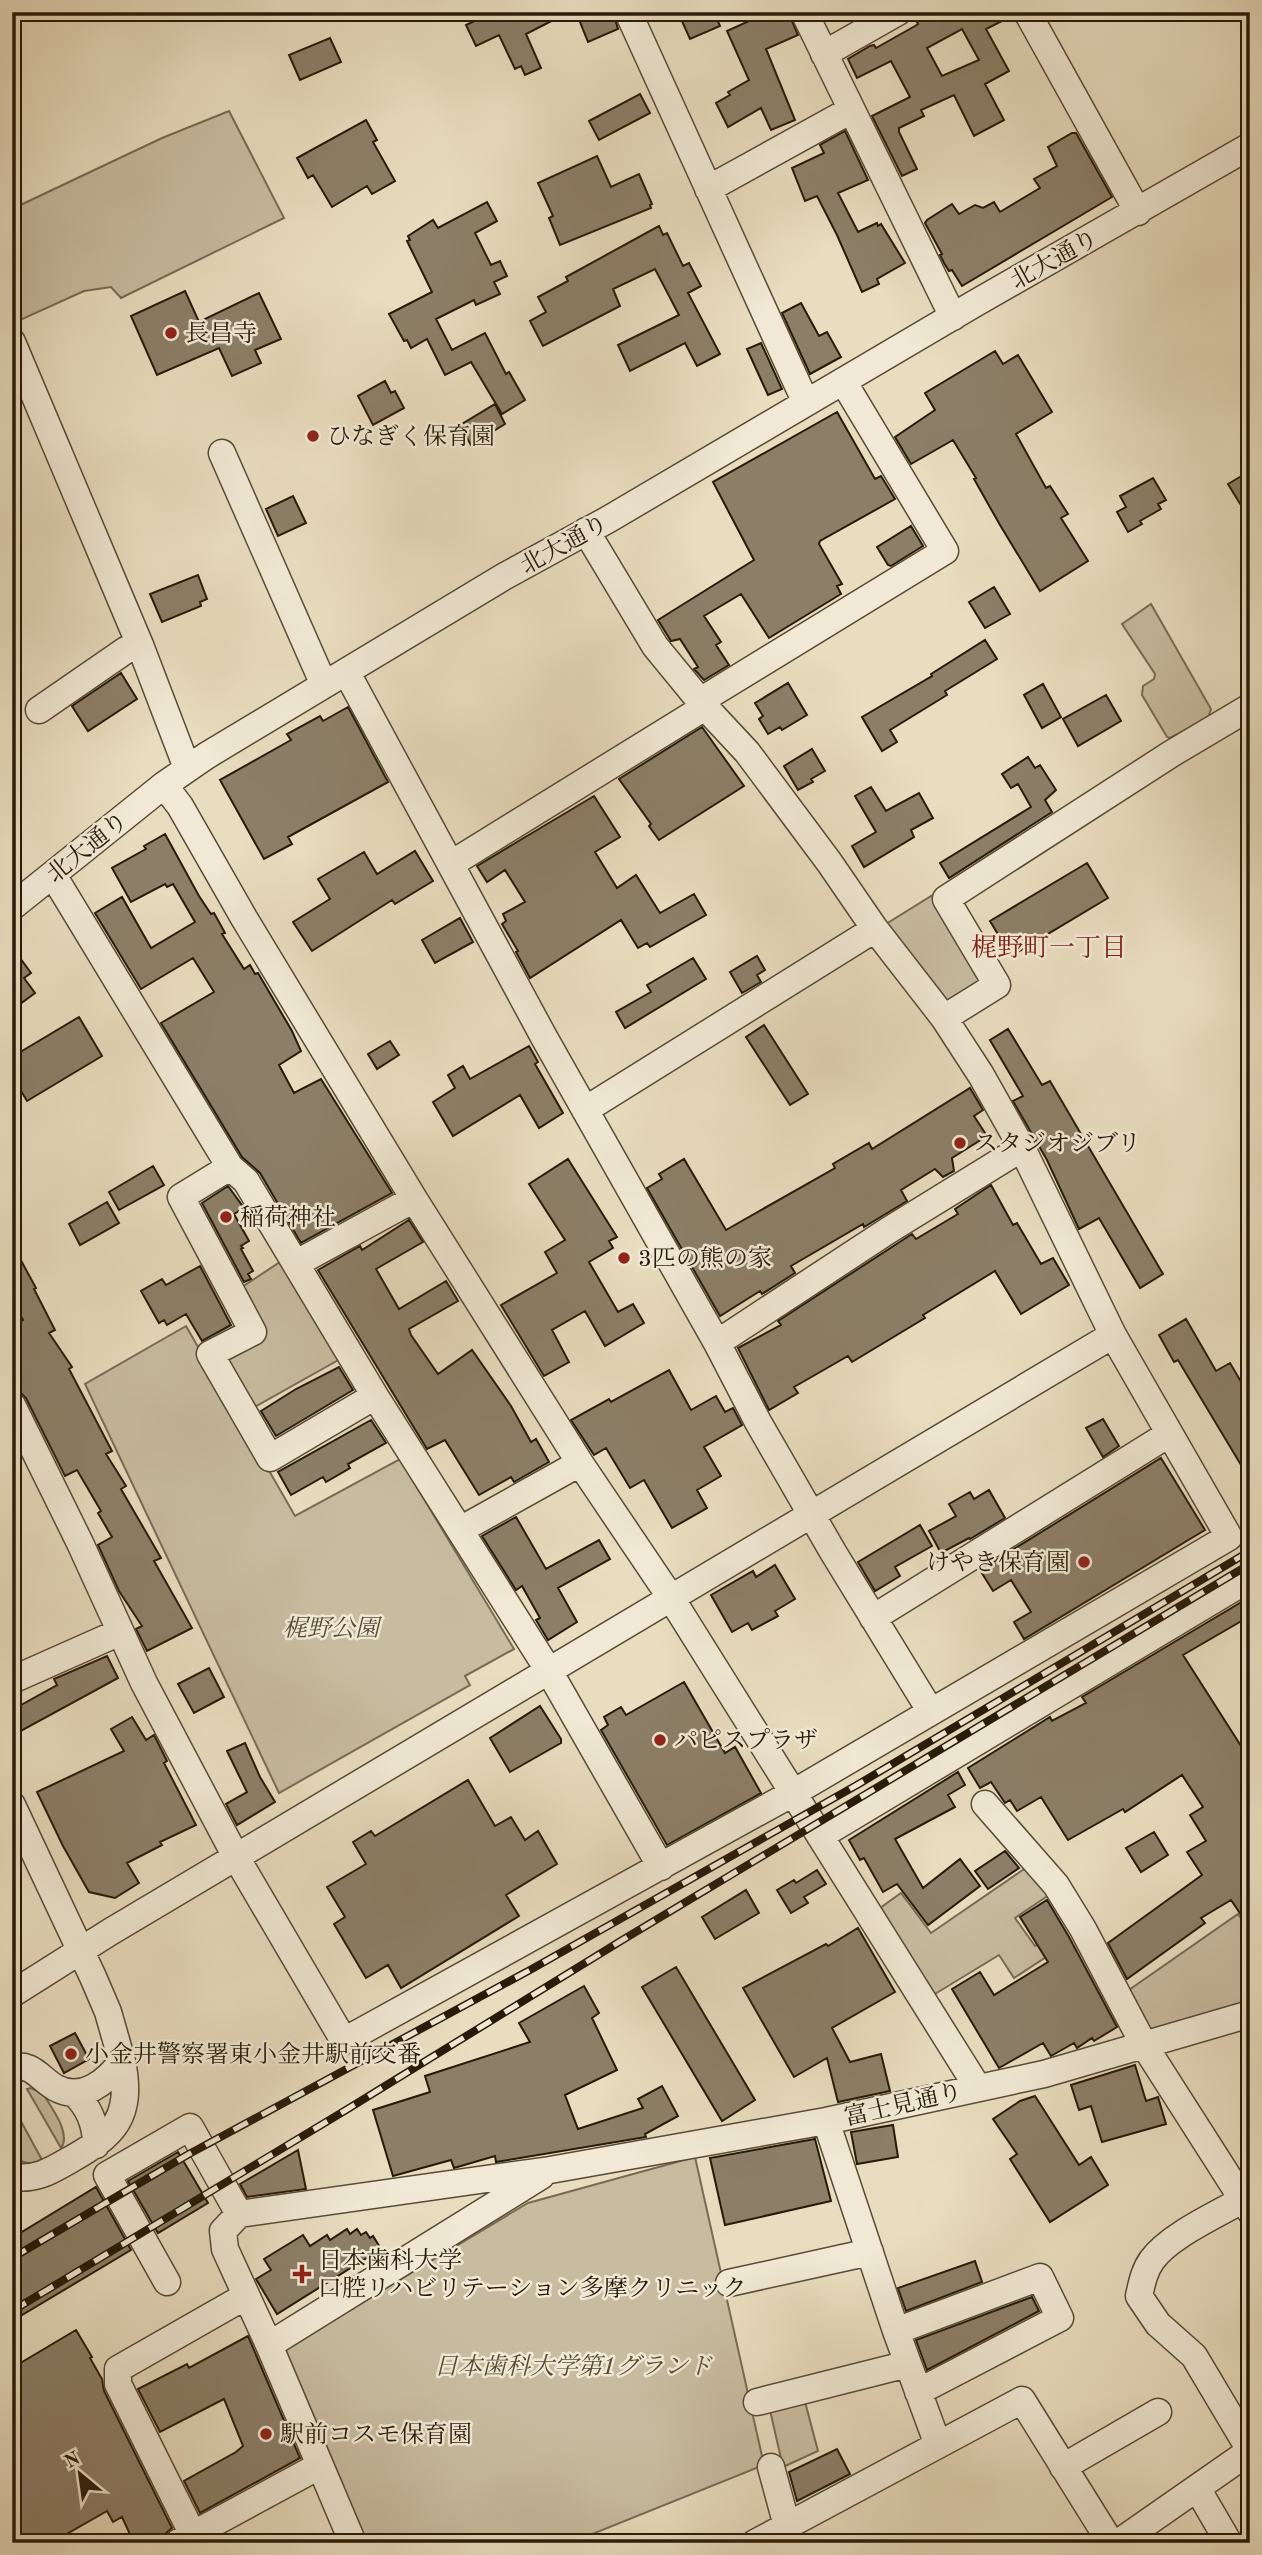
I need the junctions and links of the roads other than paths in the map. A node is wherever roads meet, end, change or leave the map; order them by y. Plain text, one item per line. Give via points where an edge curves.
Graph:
1 (628, 12) edge
2 (804, 12) edge
3 (898, 12) edge
4 (1027, 12) edge
5 (824, 54) junction
6 (851, 110) junction
7 (1250, 146) edge
8 (708, 189) junction
9 (1138, 212) junction
10 (953, 317) junction
11 (12, 342) edge
12 (843, 381) junction
13 (806, 403) junction
14 (222, 453) dead end
15 (586, 531) junction
16 (140, 645) junction
17 (335, 679) junction
18 (703, 704) junction
19 (1250, 707) edge
20 (38, 710) dead end
21 (187, 768) junction
22 (164, 785) junction
23 (451, 864) junction
24 (53, 875) junction
25 (12, 907) edge
26 (875, 929) junction
27 (944, 1018) junction
28 (585, 1110) junction
29 (1022, 1148) junction
30 (230, 1167) junction
31 (414, 1199) junction
32 (297, 1263) junction
33 (1113, 1335) junction
34 (717, 1343) junction
35 (375, 1396) junction
36 (12, 1405) edge
37 (1169, 1434) junction
38 (23, 1456) edge
39 (580, 1464) junction
40 (812, 1516) junction
41 (460, 1530) junction
42 (1239, 1531) edge
43 (1250, 1578) edge
44 (671, 1598) junction
45 (873, 1618) junction
46 (120, 1632) junction
47 (549, 1671) junction
48 (12, 1680) edge
49 (932, 1712) junction
50 (793, 1793) junction
51 (985, 1804) dead end
52 (12, 1805) edge
53 (820, 1836) junction
54 (21, 1849) edge
55 (236, 1857) junction
56 (661, 1867) junction
57 (80, 1950) junction
58 (12, 1994) edge
59 (1250, 2014) edge
60 (1144, 2045) junction
61 (122, 2061) junction
62 (12, 2068) edge
63 (978, 2088) junction
64 (74, 2093) junction
65 (826, 2121) junction
66 (96, 2145) junction
67 (550, 2170) junction
68 (12, 2177) edge
69 (1246, 2206) edge
70 (239, 2214) junction
71 (870, 2252) junction
72 (167, 2282) dead end
73 (730, 2283) dead end
74 (246, 2296) junction
75 (896, 2331) junction
76 (269, 2345) junction
77 (908, 2364) junction
78 (918, 2392) junction
79 (757, 2402) dead end
80 (1158, 2412) dead end
81 (938, 2445) junction
82 (1250, 2450) edge
83 (319, 2466) junction
84 (771, 2467) dead end
85 (1063, 2467) junction
86 (1196, 2488) junction
87 (787, 2526) junction
88 (189, 2540) edge
89 (353, 2543) edge
90 (755, 2543) edge
91 (1111, 2543) edge
92 (1118, 2543) edge
93 (1229, 2543) edge

1 - 8 street
2 - 5 street
3 - 5 street
4 - 9 street
5 - 6 street
6 - 8 street
6 - 10 street
7 - 9 street, 北大通り
8 - 13 street
9 - 10 street, 北大通り
10 - 12 street, 北大通り
11 - 16 street
12 - 13 street, 北大通り
12 - 18 street via 946,551
13 - 15 street, 北大通り
14 - 17 street
15 - 17 street, 北大通り
15 - 18 street via 655,646
16 - 20 street
16 - 21 street
17 - 21 street, 北大通り
17 - 23 street
18 - 23 street
18 - 26 street via 747,752
19 - 27 street via 946,899 997,985
21 - 22 street, 北大通り
22 - 24 street, 北大通り
22 - 31 street
23 - 28 street
24 - 25 street, 北大通り
24 - 30 street
26 - 27 street
26 - 28 street
27 - 29 street
28 - 34 street
29 - 33 street
29 - 34 street
30 - 32 street via 246,1181
30 - 35 street via 181,1197 253,1332 210,1354 270,1458
31 - 32 street
31 - 39 street
32 - 35 street
33 - 37 street
33 - 40 street
34 - 40 street
35 - 41 street
36 - 38 street
37 - 42 street
37 - 45 street
38 - 46 street via 80,1543
39 - 41 street
39 - 44 street
40 - 44 street
40 - 45 street
41 - 47 street
42 - 49 street
43 - 53 street
44 - 47 street
44 - 50 street
45 - 49 street
46 - 48 street
46 - 55 street
47 - 55 street
47 - 56 street
49 - 50 street
50 - 53 street
50 - 56 street
51 - 60 street via 1056,1885
52 - 54 street
53 - 63 street
54 - 57 street
55 - 56 street via 344,2041
55 - 57 street
57 - 58 street
57 - 61 street via 108,2012
59 - 60 street, 富士見通り
60 - 63 street, 富士見通り
60 - 69 street
61 - 64 street via 100,2085
61 - 66 street via 127,2084 124,2106 113,2129
62 - 64 street via 27,2067 57,2089
63 - 65 street, 富士見通り
64 - 66 street via 89,2111
65 - 67 street, 富士見通り
65 - 71 street
66 - 68 street via 44,2174
67 - 70 street, 富士見通り
67 - 76 street
69 - 82 street via 1174,2240 1153,2258 1139,2296 1158,2324 1194,2356
70 - 72 street via 190,2127 107,2175
70 - 74 street via 223,2231 225,2249
71 - 73 street
71 - 75 street
74 - 76 street
74 - 88 street via 118,2369 118,2384
75 - 77 street
75 - 78 street via 1040,2277 1060,2318
76 - 83 street
77 - 78 street
77 - 79 street
78 - 81 street
80 - 85 street
81 - 85 street via 1022,2400
81 - 87 street
82 - 86 street
83 - 88 street
83 - 89 street
84 - 87 street
85 - 91 street
86 - 92 street
86 - 93 street
87 - 90 street

